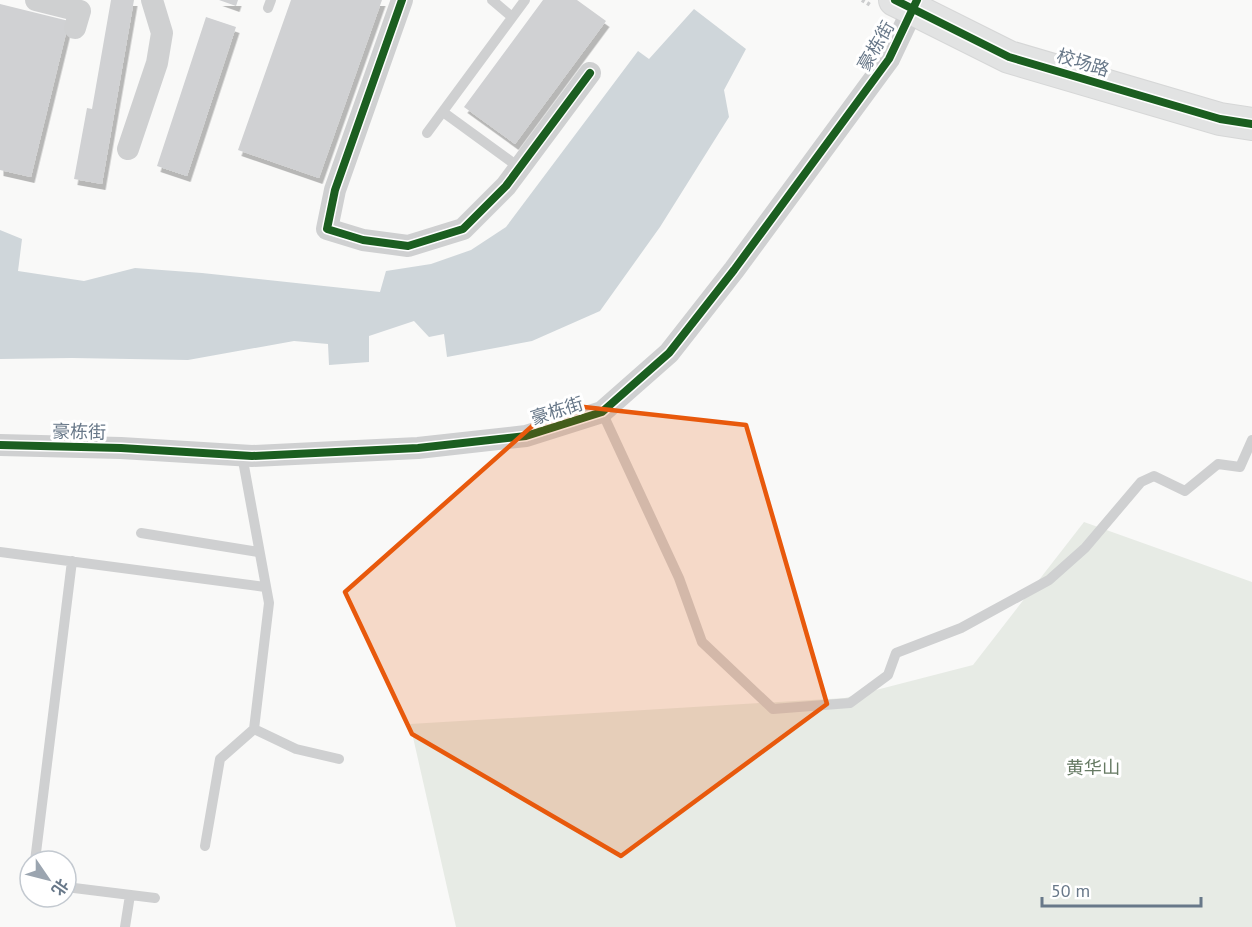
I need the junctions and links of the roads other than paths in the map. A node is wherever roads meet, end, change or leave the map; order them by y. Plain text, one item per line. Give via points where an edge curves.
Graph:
1 (36, 0) edge
2 (152, 0) edge
3 (402, 0) edge
4 (492, 0) edge
5 (525, 0) edge
6 (906, 4) edge
7 (512, 17) junction
8 (75, 28) dead end
9 (590, 73) dead end
10 (1252, 105) edge
11 (443, 112) junction
12 (1252, 123) edge
13 (427, 133) dead end
14 (128, 149) dead end
15 (520, 168) junction
16 (602, 412) junction
17 (1252, 440) edge
18 (0, 445) edge
19 (242, 455) junction
20 (141, 533) dead end
21 (0, 552) edge
22 (258, 552) junction
23 (72, 561) junction
24 (265, 587) junction
25 (254, 729) junction
26 (339, 759) dead end
27 (205, 846) dead end
28 (36, 849) edge
29 (78, 888) edge
30 (130, 895) junction
31 (155, 898) dead end
32 (125, 927) edge

1 - 8 street via 80,11
2 - 14 street via 162,33 159,53
3 - 15 street via 335,190 327,229 363,240 408,246 419,243 463,229
4 - 7 lane
5 - 7 lane
6 - 10 street, 校场路 via 1014,42 1223,102
6 - 12 street, 校场路 via 1009,57 1220,119
6 - 16 street, 豪栋街 via 889,59 734,270 669,353
7 - 11 lane
9 - 15 street
11 - 13 lane
11 - 15 lane
16 - 17 lane via 679,578 702,642 773,709 850,703 888,675 896,652 961,628 1049,580 1085,548 1141,482 1154,476 1185,491 1218,464 1240,467
16 - 19 street, 豪栋街 via 526,436 418,448
18 - 19 street, 豪栋街
19 - 22 lane
20 - 22 lane
21 - 23 lane
22 - 24 lane
23 - 24 lane
23 - 28 lane
24 - 25 lane via 269,603
25 - 26 lane via 296,749
25 - 27 lane via 220,759
29 - 30 lane
30 - 31 lane
30 - 32 lane

